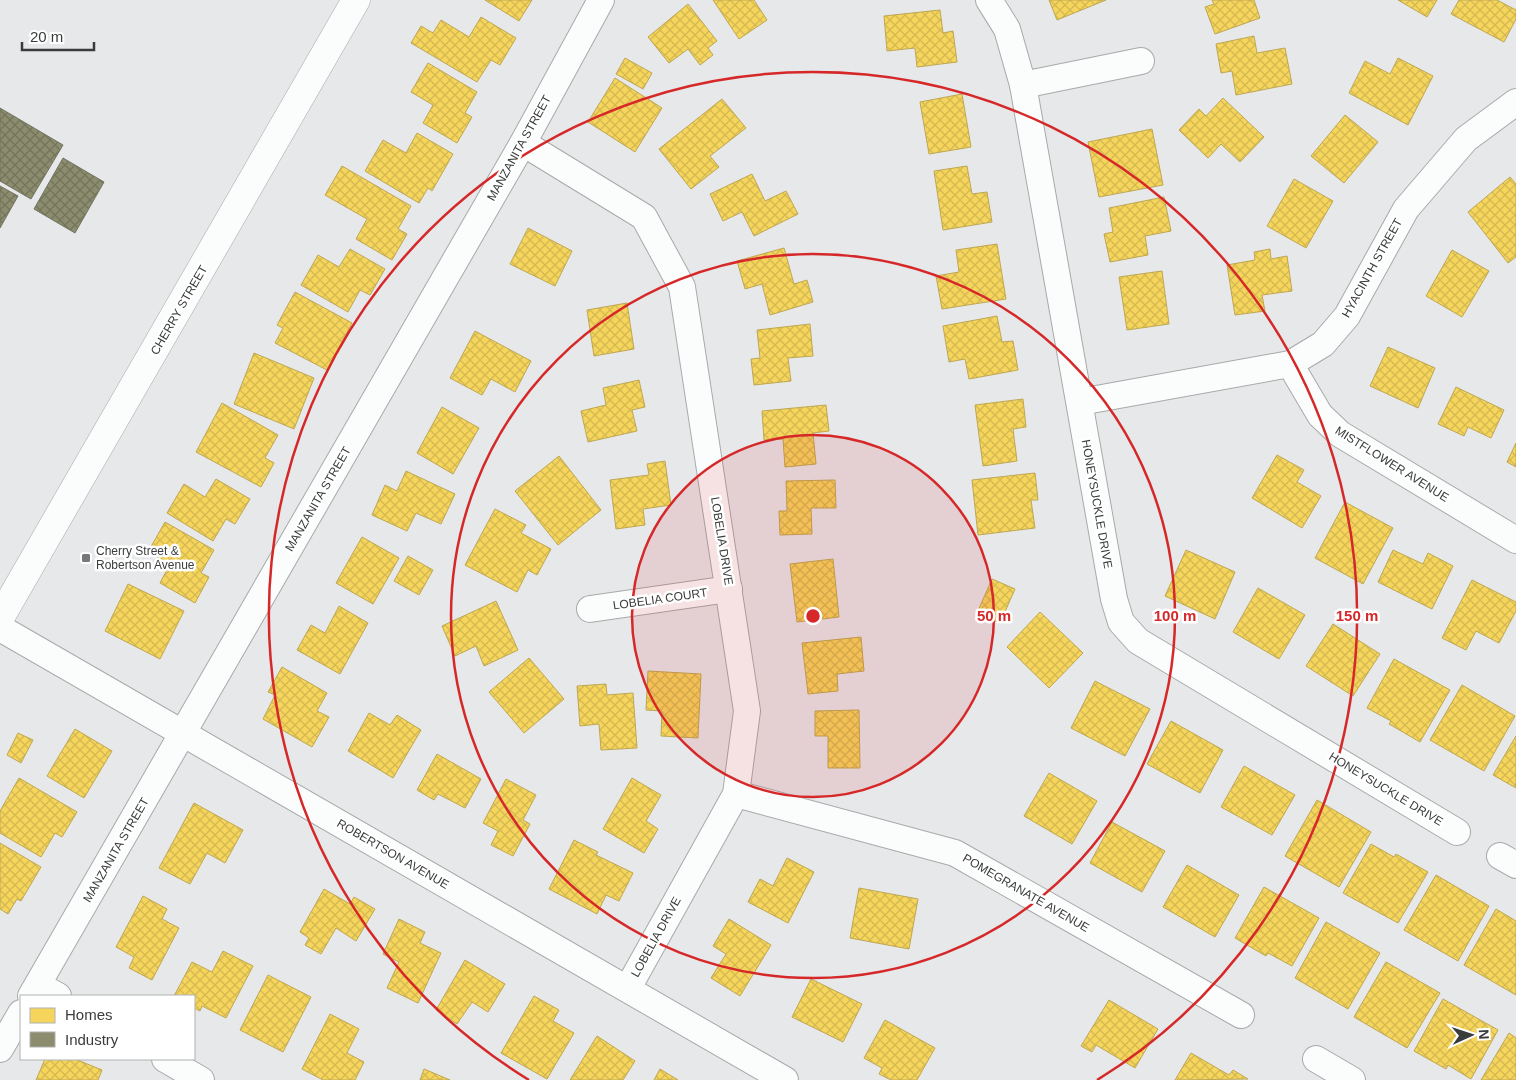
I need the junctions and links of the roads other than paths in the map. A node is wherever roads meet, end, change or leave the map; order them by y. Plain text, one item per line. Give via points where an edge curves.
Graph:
1 (356, 0) edge
2 (601, 0) edge
3 (989, 0) edge
4 (1141, 61) dead end
5 (1023, 85) junction
6 (1516, 102) edge
7 (523, 142) junction
8 (1290, 364) junction
9 (1080, 402) junction
10 (1516, 540) edge
11 (729, 589) junction
12 (590, 609) dead end
13 (0, 618) edge
14 (0, 628) edge
15 (183, 734) junction
16 (736, 794) junction
17 (1457, 832) dead end
18 (628, 988) junction
19 (42, 992) edge
20 (20, 1015) edge
21 (1241, 1015) dead end
22 (0, 1049) edge
23 (1316, 1059) dead end
24 (167, 1060) edge
25 (201, 1080) edge
26 (785, 1080) edge
27 (1352, 1080) edge

1 - 13 street, CHERRY STREET
2 - 7 street, MANZANITA STREET
3 - 5 street, HONEYSUCKLE DRIVE via 1007,29
4 - 5 street
5 - 9 street, HONEYSUCKLE DRIVE
6 - 8 street, HYACINTH STREET via 1466,139 1406,209 1347,316 1323,344
7 - 11 street, LOBELIA DRIVE via 644,217 682,287
7 - 15 street, MANZANITA STREET
8 - 9 street, HYACINTH STREET
8 - 10 street, MISTFLOWER AVENUE via 1320,415 1340,434
9 - 17 street, HONEYSUCKLE DRIVE via 1114,599 1121,622 1132,635
11 - 12 street, LOBELIA COURT
11 - 16 street, LOBELIA DRIVE via 747,711
14 - 15 street, ROBERTSON AVENUE
15 - 18 street, ROBERTSON AVENUE
15 - 19 street, MANZANITA STREET
16 - 18 street, LOBELIA DRIVE
16 - 21 street, POMEGRANATE AVENUE via 955,853
18 - 26 street, ROBERTSON AVENUE
20 - 22 street
23 - 27 street
24 - 25 street

